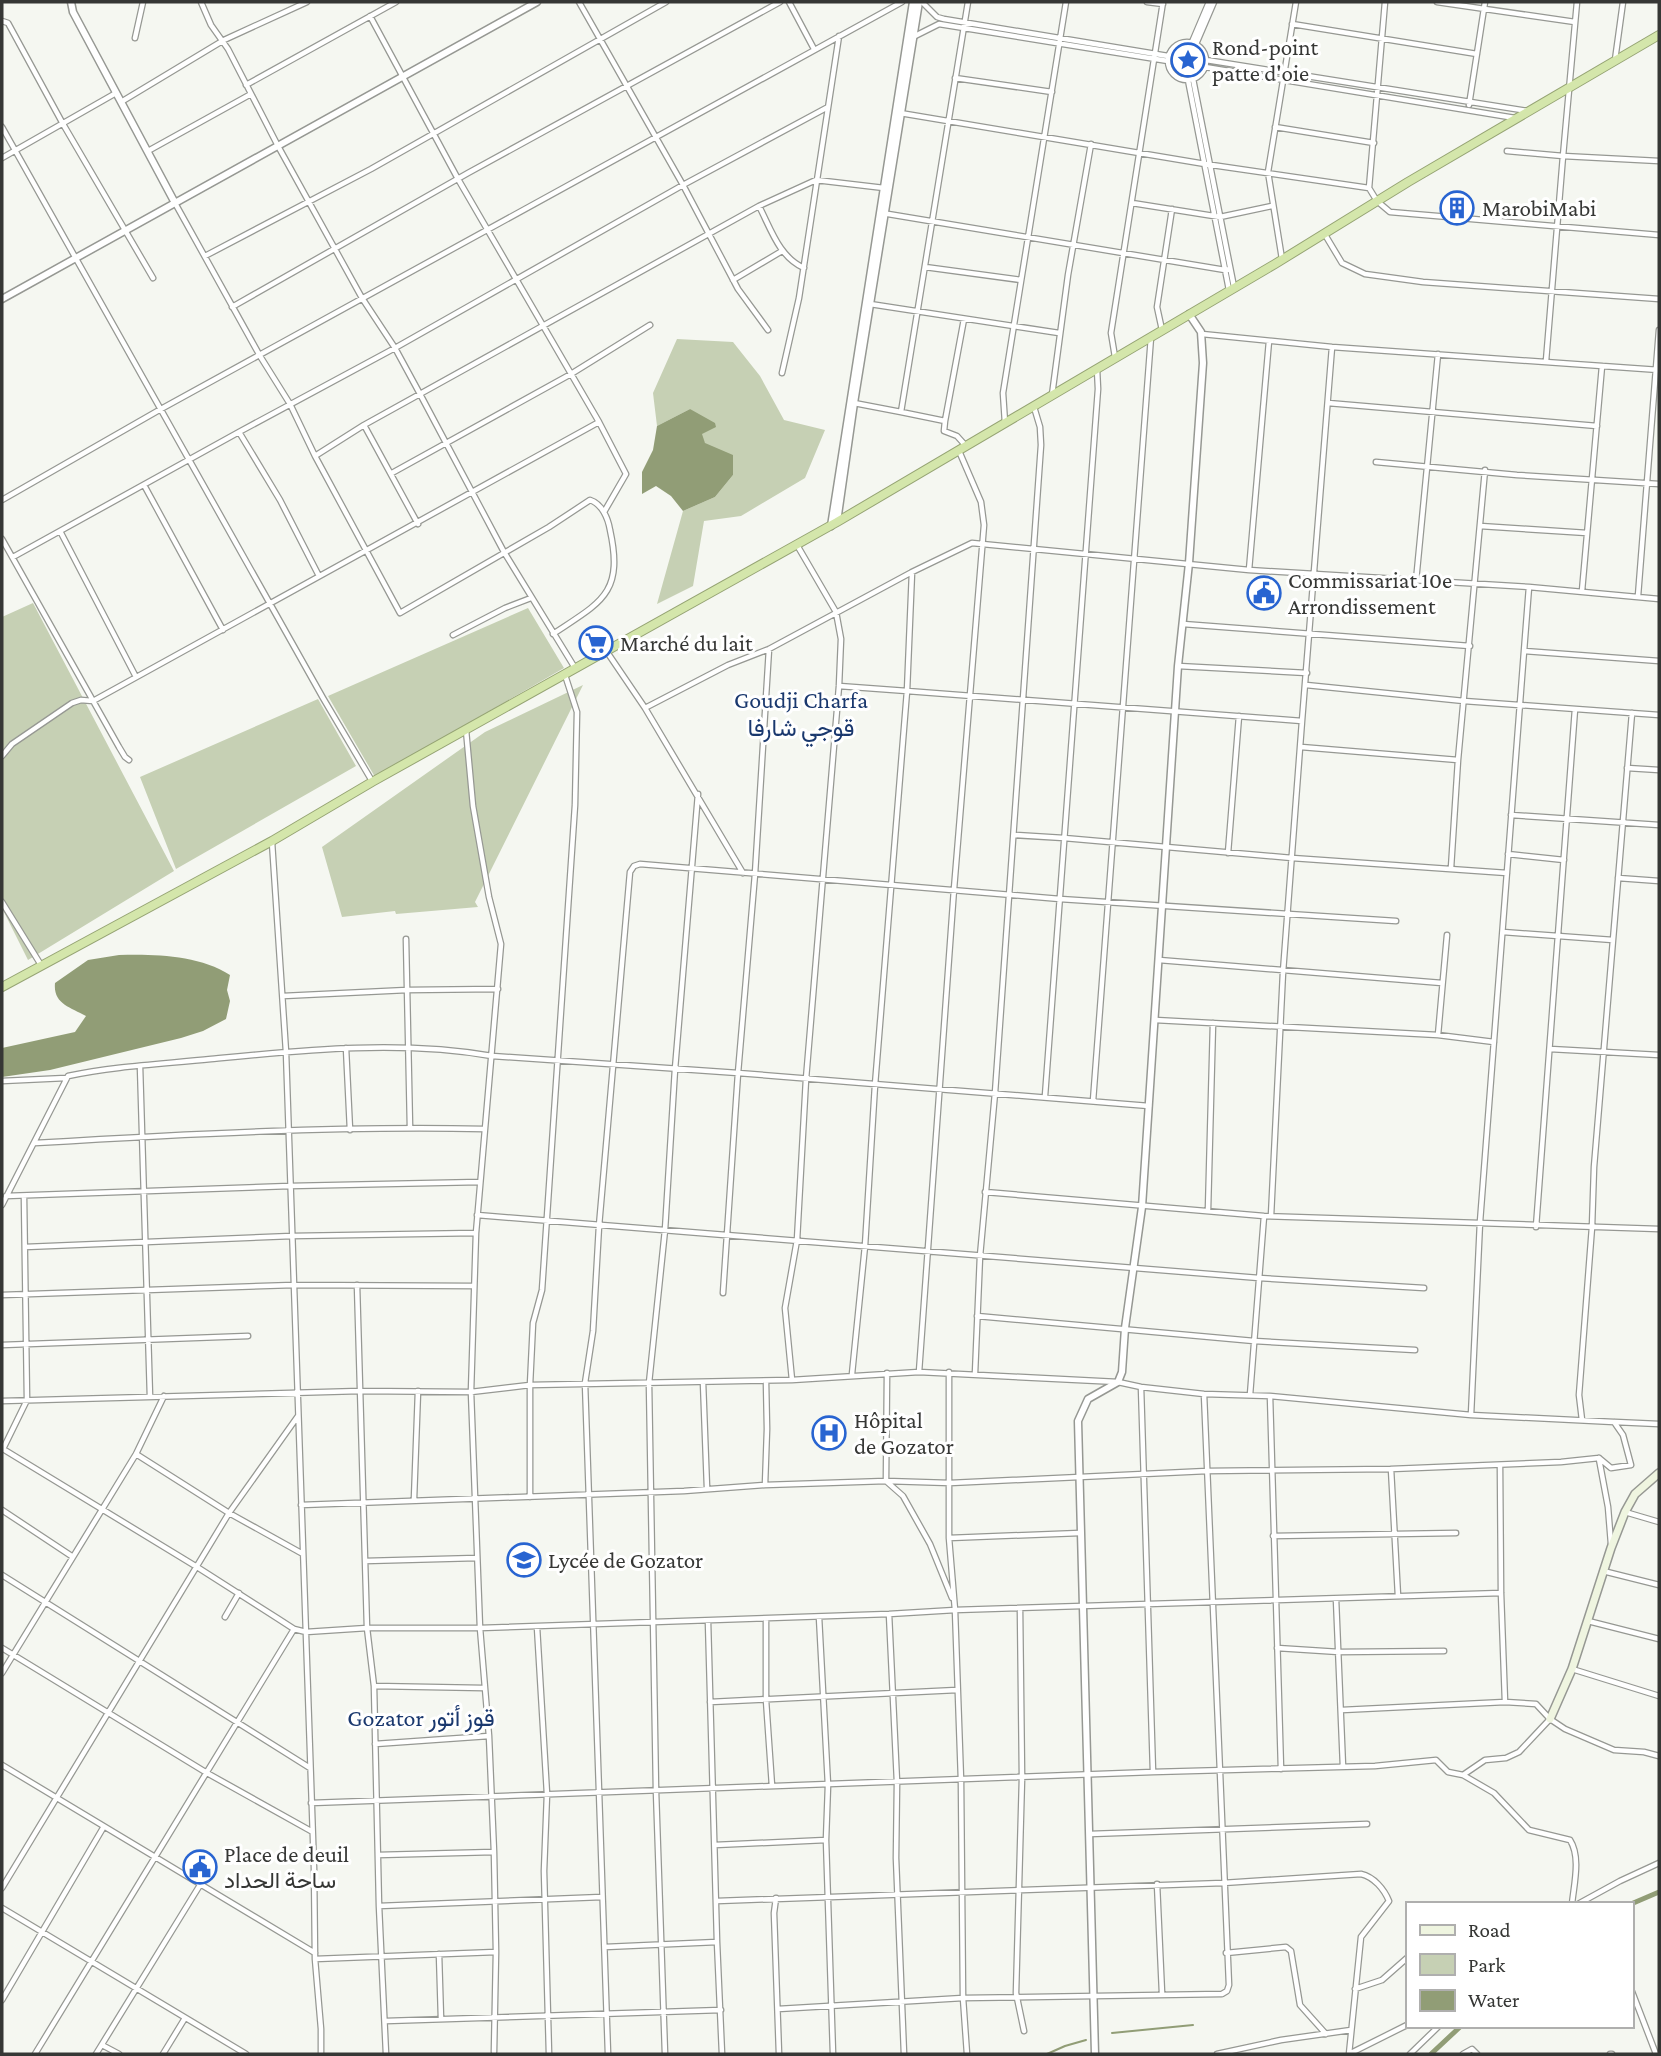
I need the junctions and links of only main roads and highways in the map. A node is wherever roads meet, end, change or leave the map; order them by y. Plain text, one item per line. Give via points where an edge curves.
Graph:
1 (1659, 35) edge
2 (2, 987) edge
3 (1659, 1473) edge
4 (1550, 1719) road end

1 - 2 highway via 834,524 272,841
3 - 4 main road via 1635,1494 1625,1512 1572,1670

